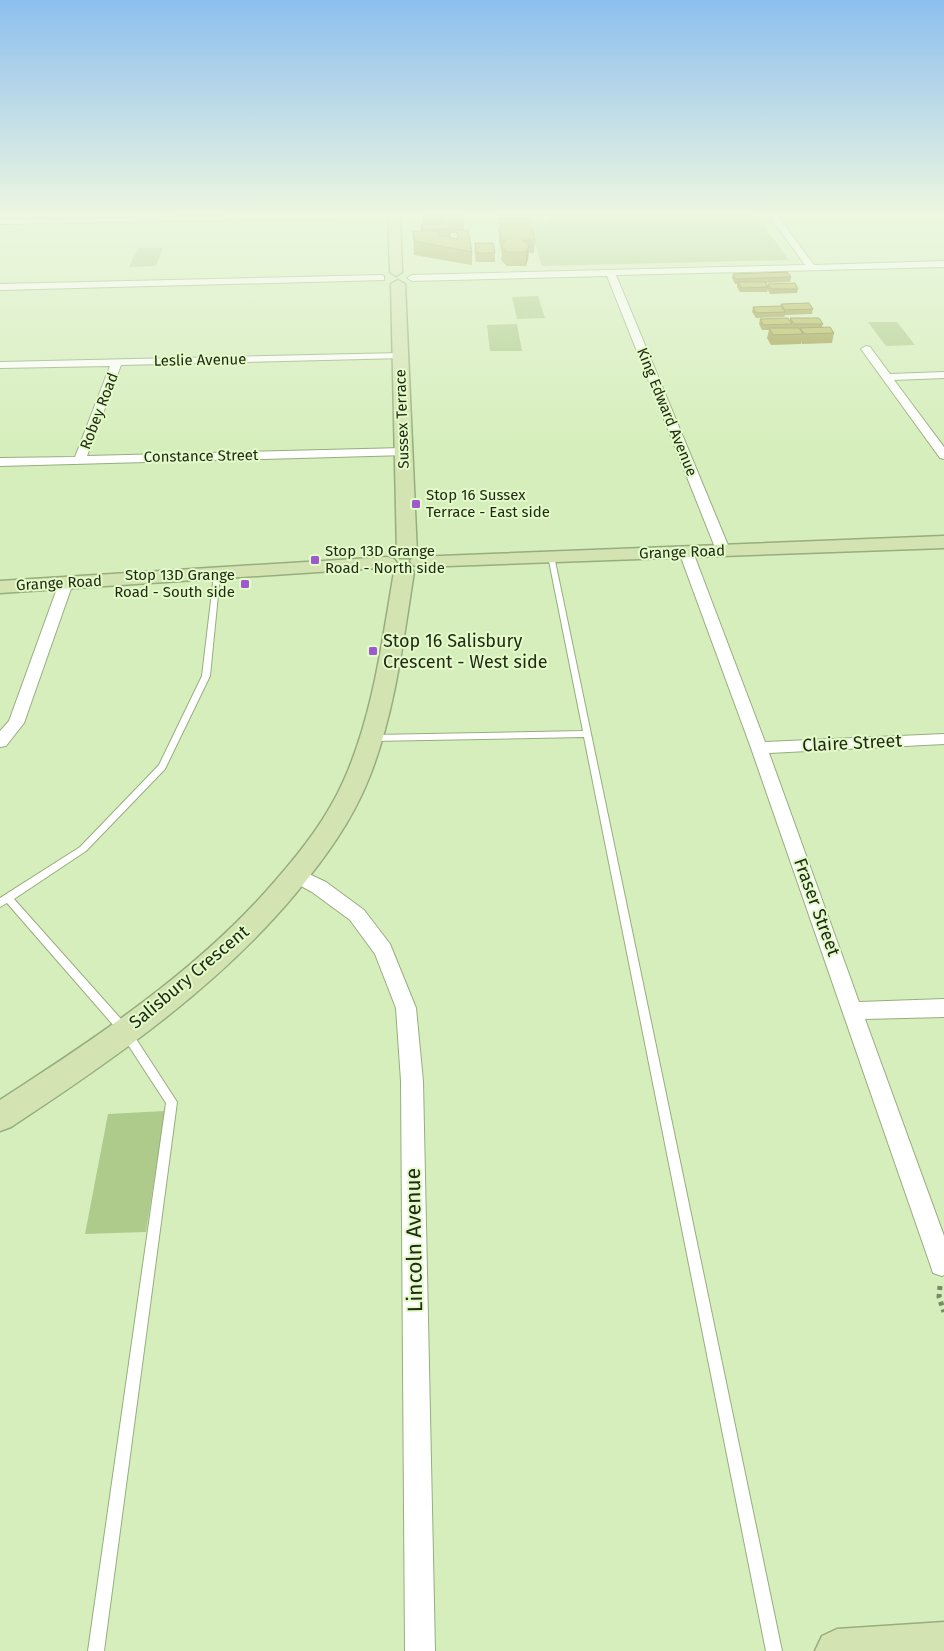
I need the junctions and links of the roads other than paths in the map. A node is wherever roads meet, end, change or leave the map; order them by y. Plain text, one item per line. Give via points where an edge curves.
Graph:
1 (402, 292) edge
2 (619, 292) edge
3 (866, 349) dead end
4 (400, 356) junction
5 (117, 362) junction
6 (0, 365) edge
7 (944, 375) edge
8 (886, 376) junction
9 (403, 452) junction
10 (944, 454) edge
11 (80, 459) junction
12 (0, 462) edge
13 (944, 542) edge
14 (723, 550) junction
15 (686, 552) junction
16 (551, 556) junction
17 (405, 563) junction
18 (217, 575) junction
19 (66, 583) junction
20 (0, 587) edge
21 (587, 734) junction
22 (370, 738) junction
23 (944, 739) edge
24 (0, 742) edge
25 (760, 748) junction
26 (296, 875) junction
27 (4, 901) edge
28 (944, 1008) edge
29 (854, 1011) junction
30 (125, 1031) junction
31 (0, 1117) edge
32 (942, 1264) dead end
33 (944, 1643) edge
34 (96, 1651) edge
35 (420, 1651) edge
36 (774, 1651) edge
37 (837, 1651) edge

1 - 4 street, Sussex Terrace
2 - 14 street, King Edward Avenue
3 - 8 street
4 - 5 street, Leslie Avenue
4 - 9 street, Sussex Terrace
5 - 6 street, Leslie Avenue
5 - 11 street, Robey Road
7 - 8 street
8 - 10 street
9 - 11 street, Constance Street
9 - 17 street, Sussex Terrace
11 - 12 street, Constance Street
13 - 14 street, Grange Road
14 - 15 street, Grange Road
15 - 16 street, Grange Road
15 - 25 street, Fraser Street
16 - 17 street, Grange Road
16 - 21 lane
17 - 18 street, Grange Road
17 - 22 street, Salisbury Crescent via 390,659
18 - 19 street, Grange Road
18 - 27 lane via 206,676 162,767 83,849
19 - 20 street, Grange Road
19 - 24 street via 16,722
21 - 22 lane
21 - 36 lane
22 - 26 street, Salisbury Crescent via 344,806
23 - 25 street, Claire Street
25 - 29 street, Fraser Street
26 - 30 street, Salisbury Crescent via 220,956
26 - 35 street, Lincoln Avenue via 357,915 383,950 406,1008 412,1082
27 - 30 lane
28 - 29 street
29 - 32 street, Fraser Street
30 - 31 street, Salisbury Crescent
30 - 34 lane via 172,1102
33 - 37 street

